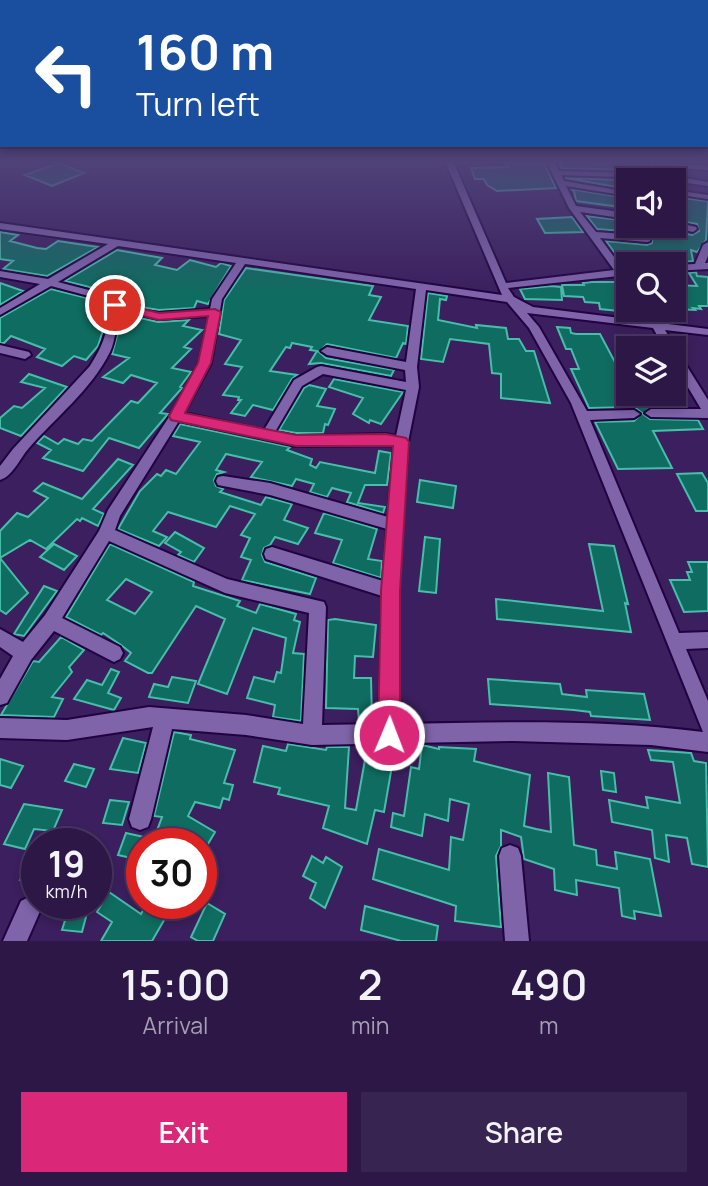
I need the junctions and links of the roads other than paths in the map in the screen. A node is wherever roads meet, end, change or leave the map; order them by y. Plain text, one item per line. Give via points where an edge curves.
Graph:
1 (468, 205) edge
2 (572, 205) edge
3 (573, 208) junction
4 (616, 214) edge
5 (0, 226) edge
6 (686, 228) edge
7 (693, 229) dead end
8 (592, 235) junction
9 (616, 236) edge
10 (637, 238) edge
11 (647, 239) dead end
12 (116, 243) junction
13 (708, 245) edge
14 (242, 261) junction
15 (616, 264) edge
16 (703, 266) edge
17 (0, 274) edge
18 (616, 274) edge
19 (51, 283) junction
20 (502, 286) junction
21 (421, 287) junction
22 (510, 299) junction
23 (120, 307) junction
24 (0, 312) edge
25 (215, 312) junction
26 (656, 324) junction
27 (708, 332) edge
28 (663, 336) edge
29 (0, 349) edge
30 (327, 351) dead end
31 (25, 355) dead end
32 (411, 367) junction
33 (686, 375) edge
34 (413, 387) junction
35 (708, 412) edge
36 (651, 413) dead end
37 (634, 414) dead end
38 (582, 415) junction
39 (176, 416) junction
40 (267, 435) junction
41 (401, 442) junction
42 (0, 475) edge
43 (223, 481) dead end
44 (395, 525) junction
45 (106, 533) junction
46 (272, 554) dead end
47 (390, 591) junction
48 (51, 621) junction
49 (0, 638) edge
50 (708, 640) edge
51 (674, 641) junction
52 (114, 653) dead end
53 (25, 654) junction
54 (0, 696) edge
55 (165, 718) junction
56 (708, 724) edge
57 (0, 728) edge
58 (312, 735) junction
59 (389, 735) junction
60 (708, 741) edge
61 (140, 819) dead end
62 (510, 856) dead end
63 (25, 919) edge
64 (15, 941) edge
65 (517, 941) edge

1 - 20 street
2 - 3 street
3 - 4 street
3 - 8 street
5 - 12 street
6 - 7 street
8 - 9 street
8 - 15 street
10 - 11 street
12 - 14 street
12 - 19 street
13 - 16 street
14 - 21 street
14 - 25 street via 217,299
17 - 19 street
18 - 20 street
19 - 23 street via 104,297
19 - 24 street
20 - 22 street
21 - 22 street
21 - 32 street
22 - 26 street via 530,310
22 - 38 street via 534,327
23 - 25 street via 159,316
23 - 42 street via 114,313 103,354 69,400
25 - 39 street via 205,363
26 - 27 street
26 - 28 street
29 - 31 street
30 - 32 street
32 - 34 street
33 - 35 street
34 - 40 street via 321,370 298,383
34 - 41 street
35 - 36 street
37 - 38 street
38 - 51 street
39 - 40 street
39 - 45 street via 113,514
40 - 41 street via 316,442
41 - 44 street
43 - 44 street via 270,489
44 - 47 street
45 - 48 street
45 - 58 street via 225,586 318,607
46 - 47 street
47 - 59 street
48 - 52 street
48 - 53 street
49 - 53 street
50 - 51 street
51 - 56 street
53 - 54 street
55 - 57 street via 67,730
55 - 58 street
55 - 61 street
58 - 59 street
59 - 60 street via 514,731
62 - 65 street
63 - 64 street

